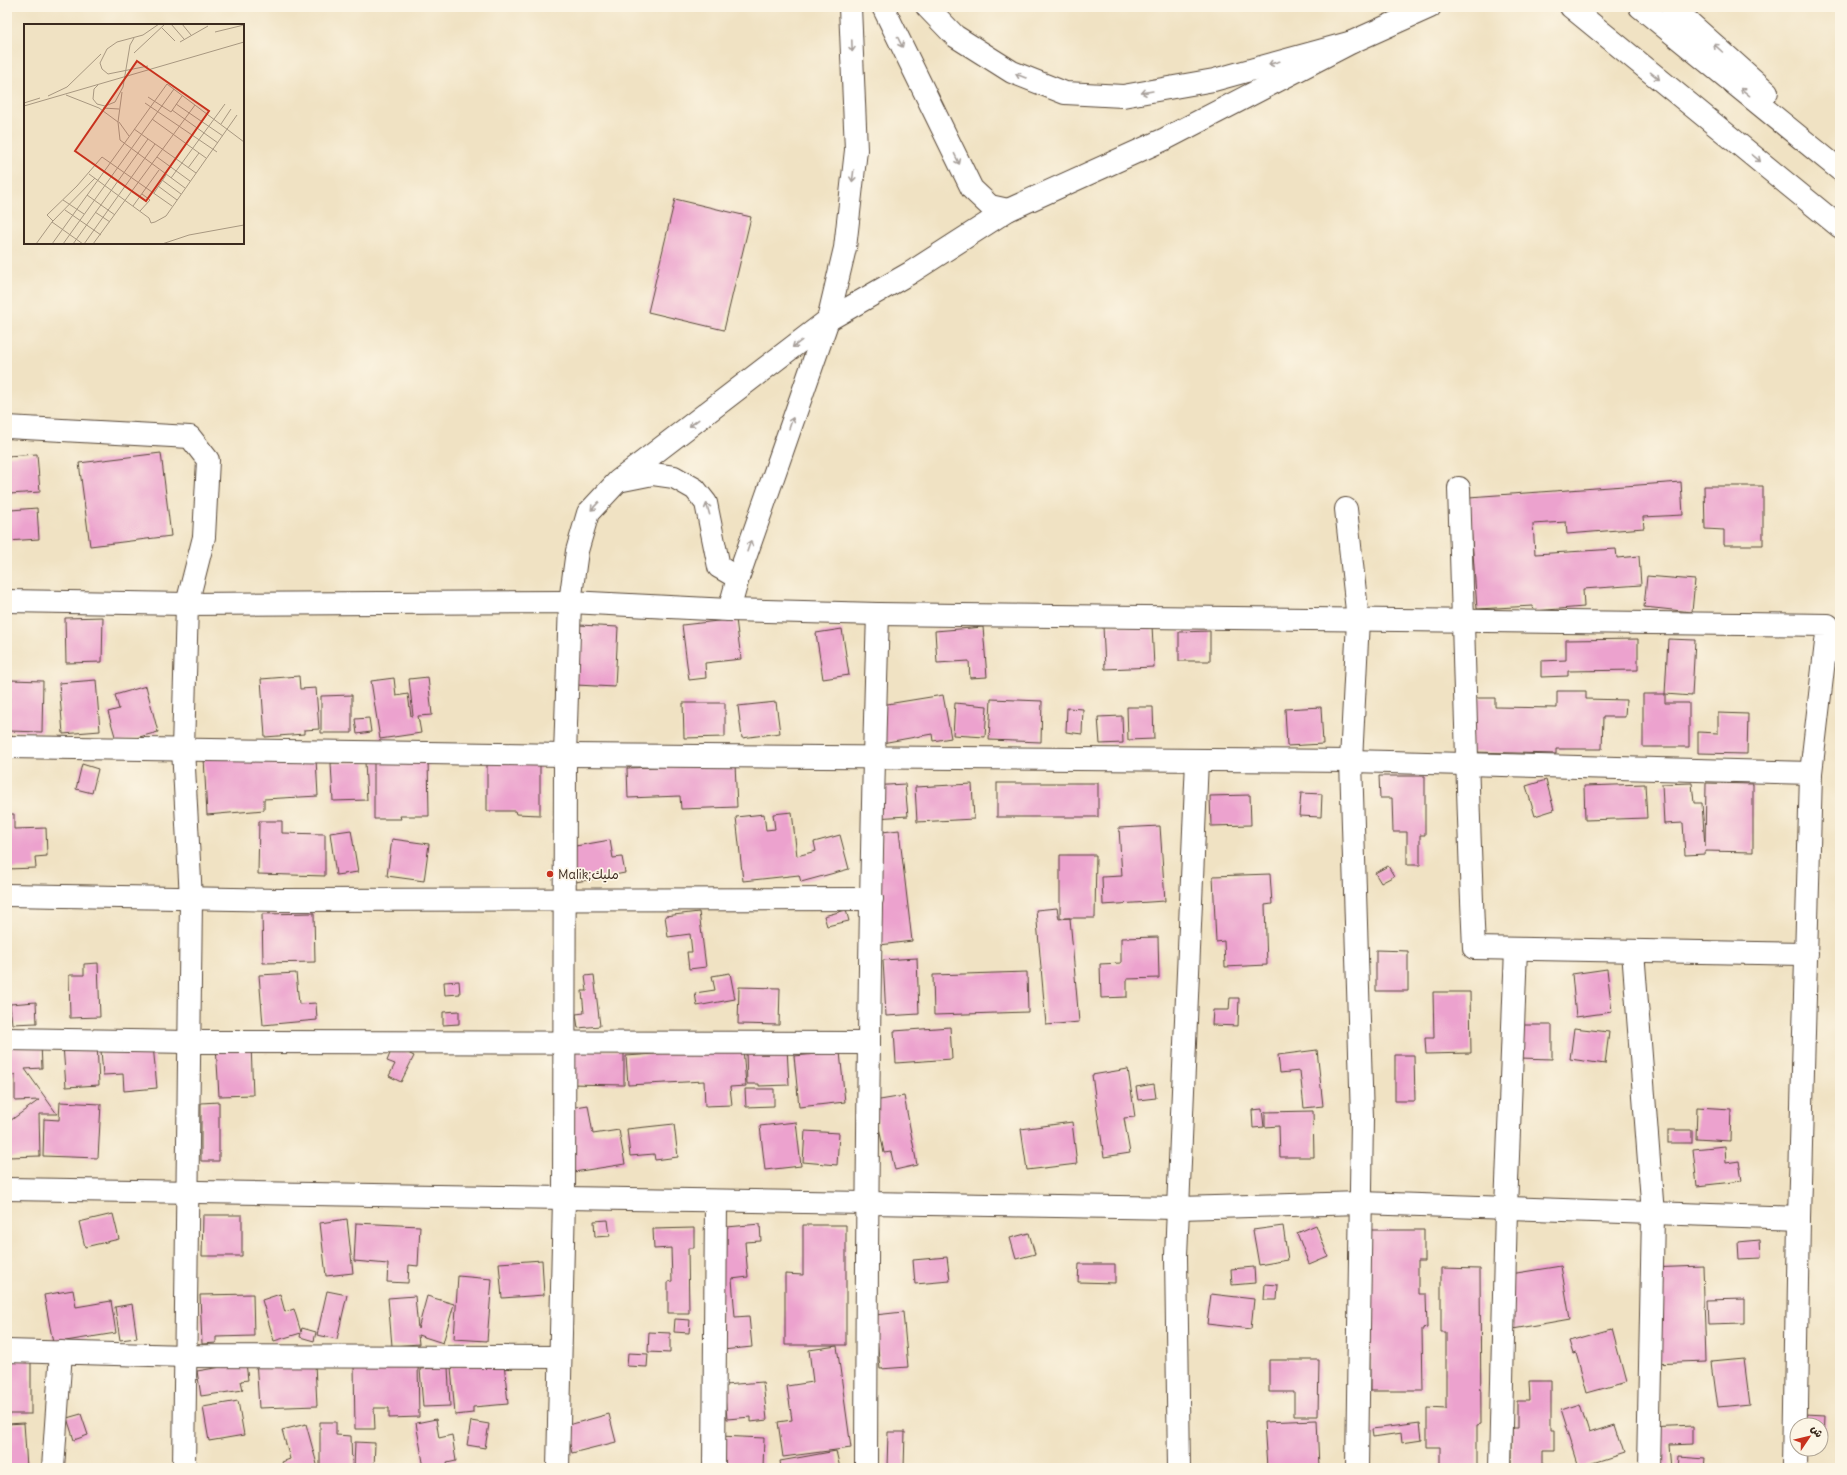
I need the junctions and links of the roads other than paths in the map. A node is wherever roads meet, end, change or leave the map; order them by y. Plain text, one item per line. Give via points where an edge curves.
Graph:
1 (850, 7) edge
2 (883, 7) edge
3 (927, 7) edge
4 (1430, 7) edge
5 (1565, 7) edge
6 (1571, 7) edge
7 (1640, 7) edge
8 (1672, 7) edge
9 (1352, 42) junction
10 (1637, 61) junction
11 (1840, 159) edge
12 (1840, 170) edge
13 (1008, 210) junction
14 (1840, 227) edge
15 (828, 320) junction
16 (7, 427) edge
17 (618, 481) junction
18 (1459, 488) dead end
19 (1346, 509) dead end
20 (738, 578) junction
21 (7, 601) edge
22 (570, 602) junction
23 (187, 604) junction
24 (730, 610) junction
25 (878, 614) junction
26 (1358, 620) junction
27 (1464, 621) junction
28 (7, 747) edge
29 (183, 749) junction
30 (566, 755) junction
31 (873, 758) junction
32 (1197, 760) junction
33 (1351, 761) junction
34 (1466, 764) junction
35 (1811, 773) junction
36 (7, 895) edge
37 (191, 898) junction
38 (872, 899) junction
39 (565, 900) junction
40 (1516, 949) junction
41 (1633, 951) junction
42 (1807, 954) junction
43 (7, 1039) edge
44 (190, 1042) junction
45 (565, 1043) junction
46 (869, 1043) junction
47 (7, 1189) edge
48 (188, 1192) junction
49 (564, 1198) junction
50 (716, 1201) junction
51 (867, 1203) junction
52 (1361, 1203) junction
53 (1179, 1208) junction
54 (1506, 1208) junction
55 (1654, 1214) junction
56 (1798, 1218) junction
57 (7, 1351) edge
58 (61, 1352) junction
59 (186, 1356) junction
60 (560, 1357) junction
61 (53, 1468) edge
62 (184, 1468) edge
63 (558, 1468) edge
64 (714, 1468) edge
65 (866, 1468) edge
66 (1179, 1468) edge
67 (1357, 1468) edge
68 (1500, 1468) edge
69 (1648, 1468) edge
70 (1795, 1468) edge

1 -> 15 main road via 856,150 845,248
2 -> 13 main road via 972,189 990,206
9 -> 3 main road via 1214,80 1176,87 1123,96 1065,93 1012,72 954,36
4 - 9 main road
5 - 10 main road
6 - 10 main road
12 -> 7 main road
11 -> 8 main road
9 - 13 main road via 1165,139
10 -> 14 main road
13 - 15 main road via 910,273
15 -> 17 main road
20 -> 15 main road
16 - 23 main road via 190,437 208,460 204,537
20 -> 17 main road via 719,567 706,504 695,489 674,477 653,474
17 -> 22 main road via 588,513 577,551
18 - 27 main road
19 - 26 main road
20 - 24 main road
21 - 23 main road
22 - 23 main road
22 - 24 main road
22 - 30 main road
23 - 29 main road
24 - 25 main road
25 - 26 main road
25 - 31 main road
26 - 27 main road
26 - 33 main road
27 - 34 main road
27 - 35 main road via 1828,625
28 - 29 main road
29 - 30 main road
29 - 37 main road
30 - 31 main road
30 - 39 main road
31 - 32 main road
31 - 38 main road
32 - 33 main road
32 - 53 main road
33 - 34 main road
33 - 52 main road via 1362,1118
34 - 35 main road
34 - 40 main road via 1474,948
35 - 42 main road
36 - 37 main road
37 - 39 main road
37 - 44 main road
38 - 39 main road
38 - 46 main road
39 - 45 main road
40 - 41 main road
40 - 54 main road
41 - 42 main road
41 - 55 main road
42 - 56 main road
43 - 44 main road
44 - 45 main road
44 - 48 main road
45 - 46 main road
45 - 49 main road
46 - 51 main road
47 - 48 main road
48 - 49 main road
48 - 59 main road
49 - 50 main road
49 - 60 main road
50 - 51 main road
50 - 64 main road
51 - 53 main road
51 - 65 main road
52 - 53 main road
52 - 54 main road
52 - 67 main road
53 - 66 main road via 1176,1256
54 - 55 main road
54 - 68 main road
55 - 56 main road
55 - 69 main road
56 - 70 main road
57 - 58 main road
58 - 59 main road
58 - 61 main road
59 - 60 main road
59 - 62 main road
60 - 63 main road

